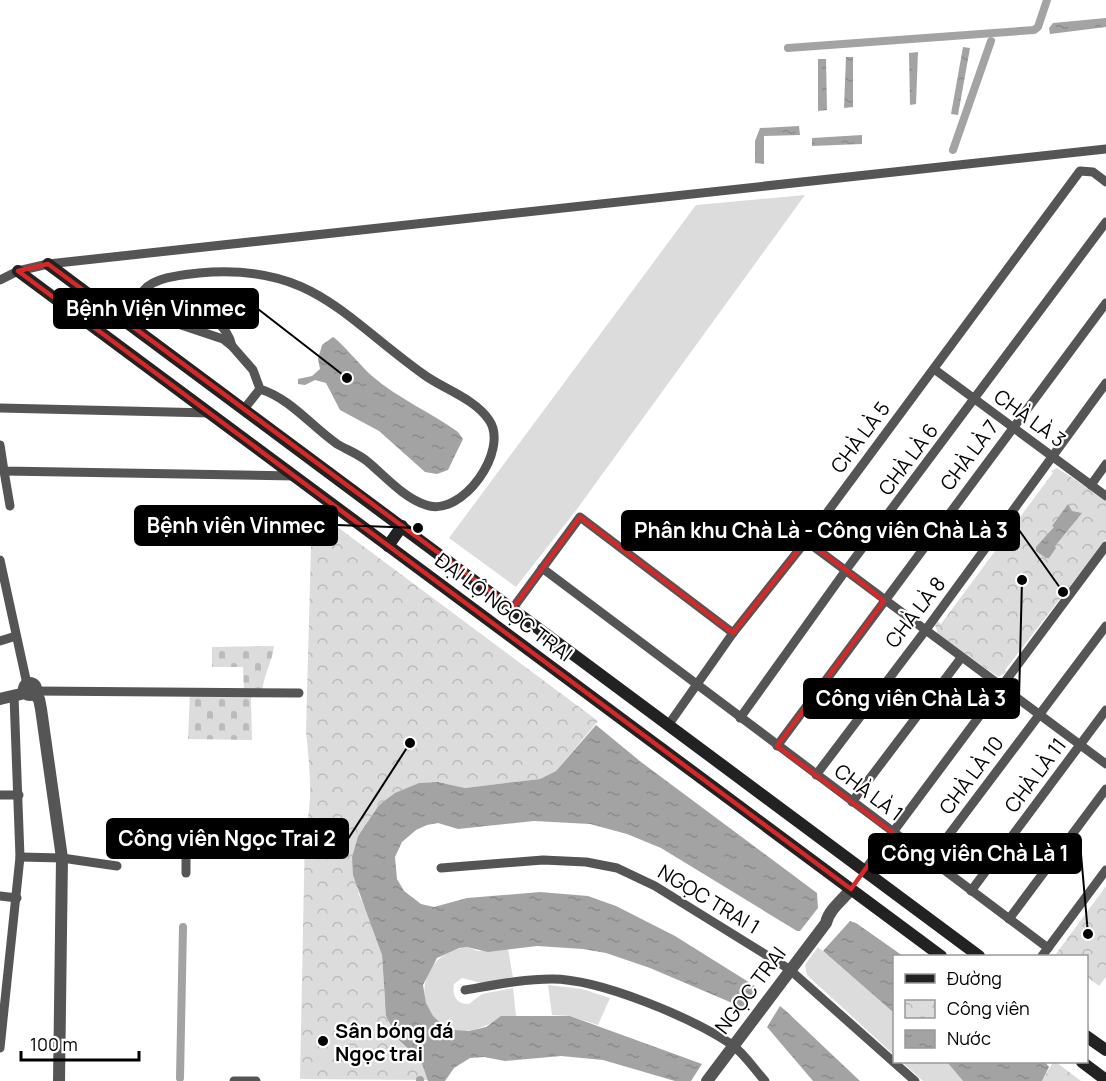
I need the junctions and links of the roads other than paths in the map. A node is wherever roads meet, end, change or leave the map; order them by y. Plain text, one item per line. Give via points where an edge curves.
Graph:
1 (1106, 149) edge
2 (1106, 182) edge
3 (1106, 222) edge
4 (48, 264) junction
5 (18, 271) junction
6 (0, 280) edge
7 (1106, 303) edge
8 (177, 324) junction
9 (232, 346) junction
10 (934, 369) junction
11 (1106, 383) edge
12 (260, 389) junction
13 (975, 400) junction
14 (0, 408) edge
15 (244, 410) junction
16 (212, 414) junction
17 (1012, 428) junction
18 (0, 445) edge
19 (1053, 456) junction
20 (1106, 464) edge
21 (4, 471) junction
22 (295, 477) junction
23 (1091, 485) junction
24 (1106, 496) edge
25 (10, 506) dead end
26 (402, 526) junction
27 (806, 541) junction
28 (388, 546) junction
29 (1106, 546) edge
30 (0, 560) edge
31 (542, 568) junction
32 (846, 570) junction
33 (3, 586) edge
34 (884, 601) junction
35 (513, 608) junction
36 (1106, 626) edge
37 (926, 631) junction
38 (733, 633) junction
39 (16, 636) junction
40 (0, 641) edge
41 (961, 658) junction
42 (698, 686) junction
43 (1002, 687) junction
44 (27, 692) junction
45 (299, 693) dead end
46 (0, 699) edge
47 (1106, 710) edge
48 (1040, 717) junction
49 (740, 718) junction
50 (669, 724) junction
51 (1080, 745) junction
52 (777, 746) junction
53 (1106, 764) edge
54 (816, 775) junction
55 (1106, 789) edge
56 (0, 795) edge
57 (20, 795) junction
58 (852, 802) junction
59 (892, 832) junction
60 (186, 856) dead end
61 (21, 857) junction
62 (62, 858) junction
63 (930, 860) junction
64 (117, 866) dead end
65 (441, 868) dead end
66 (864, 870) junction
67 (1106, 870) edge
68 (186, 873) dead end
69 (851, 889) junction
70 (971, 891) junction
71 (9, 895) edge
72 (1009, 919) junction
73 (1045, 952) edge
74 (938, 955) edge
75 (976, 955) edge
76 (789, 969) junction
77 (465, 990) dead end
78 (1088, 1037) edge
79 (733, 1046) junction
80 (1104, 1046) edge
81 (0, 1048) edge
82 (893, 1061) edge
83 (895, 1063) edge
84 (1083, 1063) edge
85 (1106, 1080) edge
86 (59, 1081) edge
87 (234, 1081) edge
88 (256, 1081) edge
89 (706, 1081) edge
90 (765, 1081) edge
91 (915, 1081) edge

1 - 4 street
2 - 10 street, CHÀ LÀ 5 via 1093,172 1080,171
3 - 13 street, CHÀ LÀ 6
4 - 5 street
4 - 15 main road, ĐẠI LỘ NGỌC TRAI
5 - 6 street
5 - 16 main road, ĐẠI LỘ NGỌC TRAI
7 - 17 street, CHÀ LÀ 7
8 - 9 street via 223,339
8 - 9 street via 189,312 204,314 225,330
8 - 12 street via 158,314 148,301 144,290 148,285 187,274 225,271 268,275 306,287 340,307 425,376 470,402 494,429 493,453 477,480 458,500 440,508 426,506 281,398
9 - 12 street via 253,370
10 - 13 street, CHÀ LÀ 3
10 - 27 street, CHÀ LÀ 5
11 - 19 street, CHÀ LÀ 8
12 - 15 street
13 - 17 street, CHÀ LÀ 3
13 - 32 street, CHÀ LÀ 6
14 - 16 street via 45,406
15 - 26 main road, ĐẠI LỘ NGỌC TRAI
16 - 22 main road, ĐẠI LỘ NGỌC TRAI
17 - 19 street, CHÀ LÀ 3
17 - 34 street, CHÀ LÀ 7
18 - 21 street
19 - 23 street, CHÀ LÀ 3
19 - 37 street, CHÀ LÀ 8
20 - 23 street
21 - 22 street
21 - 25 street
22 - 28 main road, ĐẠI LỘ NGỌC TRAI
23 - 24 street, CHÀ LÀ 3
26 - 28 main road
26 - 35 main road, ĐẠI LỘ NGỌC TRAI
27 - 32 street
27 - 38 street, CHÀ LÀ 5
28 - 69 main road, ĐẠI LỘ NGỌC TRAI
29 - 43 street
30 - 33 street
31 - 35 street
31 - 38 street via 580,517
31 - 42 street, CHÀ LÀ 1
32 - 34 street
32 - 49 street, CHÀ LÀ 6
33 - 39 street
34 - 37 street
34 - 52 street, CHÀ LÀ 7
35 - 50 main road, ĐẠI LỘ NGỌC TRAI
36 - 48 street, CHÀ LÀ 10
37 - 41 street
37 - 54 street, CHÀ LÀ 8
38 - 42 street, CHÀ LÀ 5
39 - 40 street
39 - 44 street
41 - 43 street
41 - 58 street
42 - 49 street, CHÀ LÀ 1
42 - 50 street, CHÀ LÀ 5
43 - 48 street
43 - 59 street
44 - 45 street
44 - 46 street
44 - 57 street
44 - 62 street via 40,701
47 - 51 street, CHÀ LÀ 11
48 - 51 street
48 - 63 street, CHÀ LÀ 10
49 - 52 street, CHÀ LÀ 1
50 - 66 main road, ĐẠI LỘ NGỌC TRAI
51 - 53 street
51 - 70 street, CHÀ LÀ 11
52 - 54 street, CHÀ LÀ 1
54 - 58 street, CHÀ LÀ 1
55 - 72 street
56 - 57 street
57 - 61 street
58 - 59 street, CHÀ LÀ 1
59 - 63 street, CHÀ LÀ 1
59 - 66 street
60 - 68 street
61 - 62 street
61 - 71 street
62 - 64 street
62 - 86 street
63 - 70 street, CHÀ LÀ 1
65 - 76 street, NGỌC TRAI 1 via 543,860 617,868 655,886
66 - 69 main road
66 - 75 main road, ĐẠI LỘ NGỌC TRAI
67 - 73 street
69 - 74 main road, ĐẠI LỘ NGỌC TRAI
69 - 76 street, NGỌC TRAI via 831,921
70 - 72 street, CHÀ LÀ 1
71 - 81 street
72 - 73 street, CHÀ LÀ 1
76 - 79 street, NGỌC TRAI
76 - 82 street, NGỌC TRAI 1
77 - 79 street via 531,980 573,982 637,999
78 - 80 main road
79 - 89 street, NGỌC TRAI
79 - 90 street
83 - 91 street, NGỌC TRAI 1
84 - 85 main road
87 - 88 street

